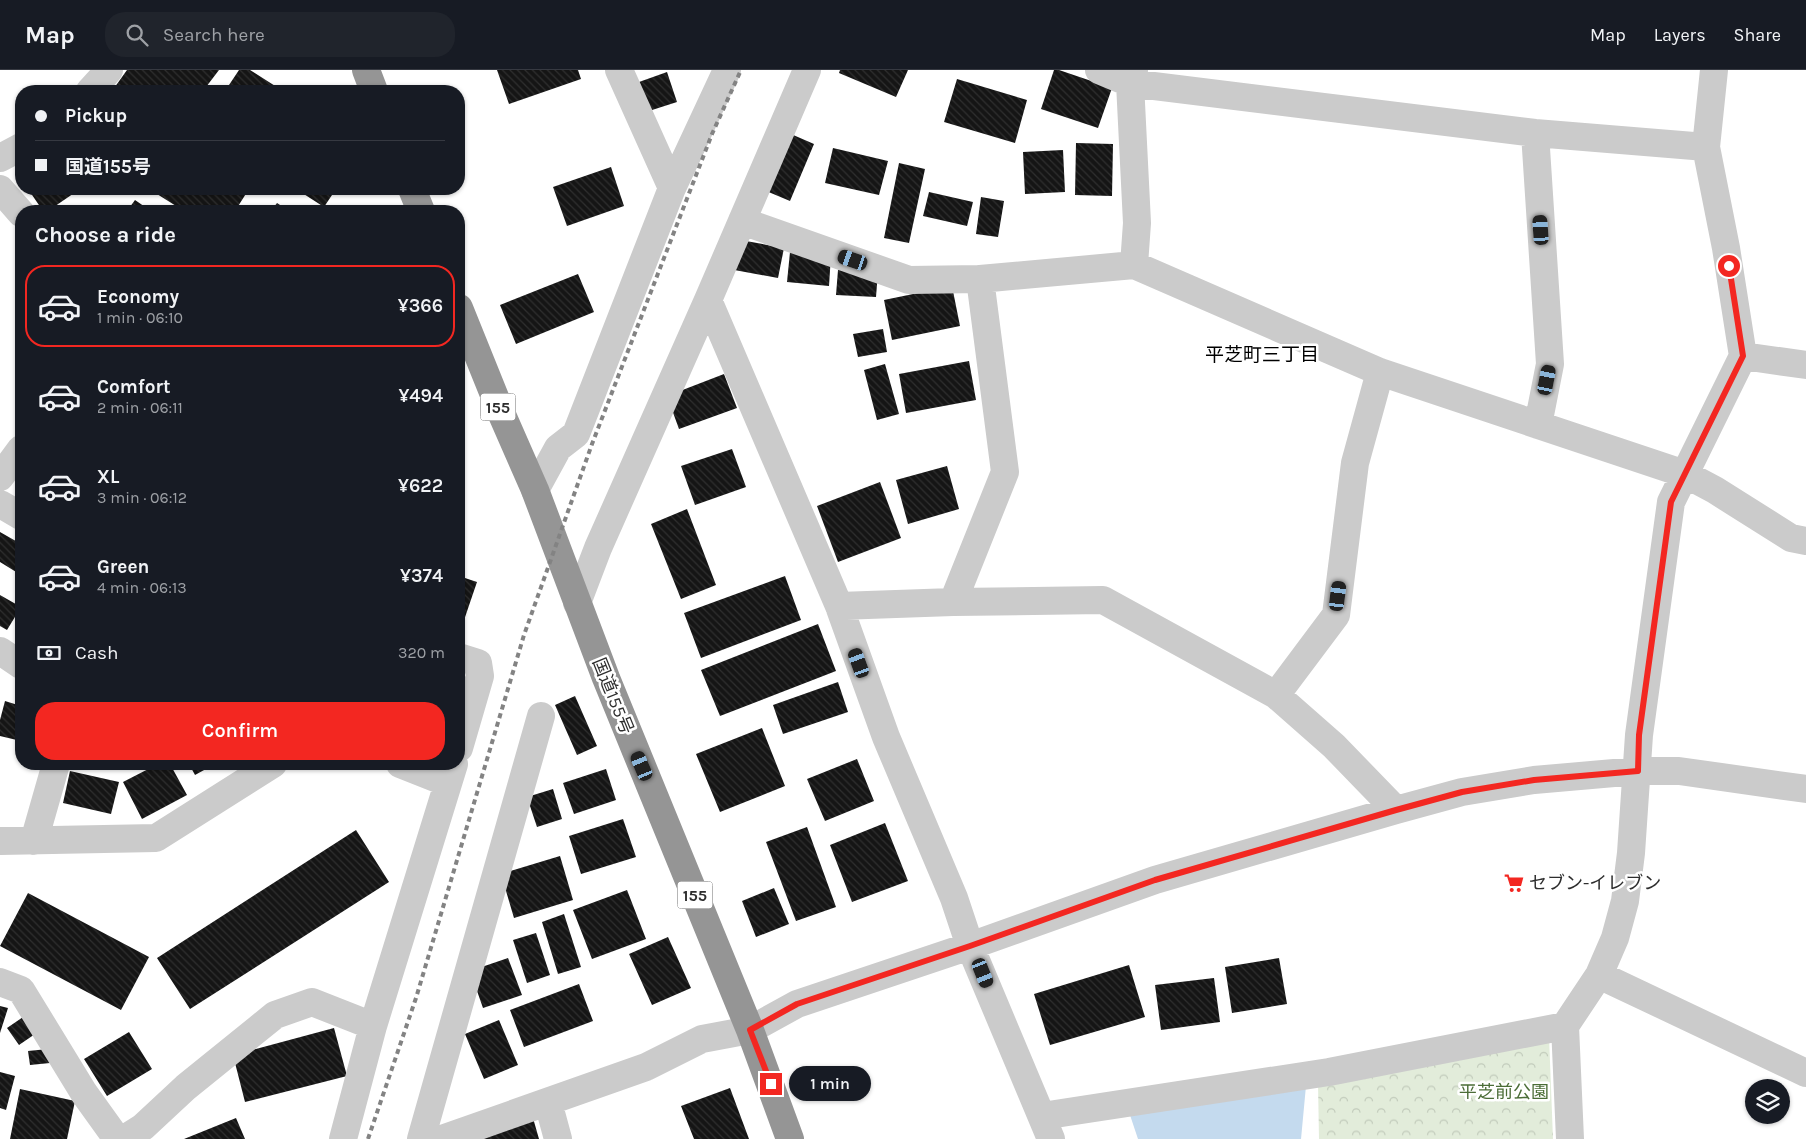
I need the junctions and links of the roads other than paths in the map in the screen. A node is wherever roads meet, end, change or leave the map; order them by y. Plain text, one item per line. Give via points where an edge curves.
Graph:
1 (109, 70) edge
2 (366, 70) edge
3 (619, 70) edge
4 (727, 70) edge
5 (806, 70) edge
6 (1099, 70) edge
7 (1714, 70) edge
8 (1132, 77) edge
9 (95, 85) edge
10 (372, 85) edge
11 (1535, 133) junction
12 (1706, 147) junction
13 (15, 150) edge
14 (0, 158) edge
15 (672, 188) junction
16 (0, 189) edge
17 (15, 206) edge
18 (742, 221) junction
19 (1134, 265) junction
20 (980, 279) junction
21 (708, 300) junction
22 (465, 323) edge
23 (1743, 356) junction
24 (1806, 365) edge
25 (1380, 372) junction
26 (1538, 425) junction
27 (15, 457) edge
28 (1685, 474) junction
29 (0, 477) edge
30 (535, 490) junction
31 (0, 504) edge
32 (15, 513) edge
33 (1806, 541) edge
34 (953, 602) junction
35 (577, 604) junction
36 (839, 606) junction
37 (0, 652) edge
38 (465, 658) edge
39 (15, 661) edge
40 (1276, 695) junction
41 (540, 716) dead end
42 (465, 727) edge
43 (54, 770) edge
44 (264, 770) edge
45 (434, 770) edge
46 (1638, 771) junction
47 (451, 773) edge
48 (1804, 793) edge
49 (1396, 810) junction
50 (0, 841) edge
51 (34, 841) junction
52 (970, 946) junction
53 (1600, 975) junction
54 (0, 982) edge
55 (373, 1026) junction
56 (1565, 1026) junction
57 (750, 1030) junction
58 (1806, 1073) edge
59 (548, 1102) junction
60 (1046, 1127) edge
61 (117, 1139) edge
62 (124, 1139) edge
63 (343, 1139) edge
64 (421, 1139) edge
65 (442, 1139) edge
66 (558, 1139) edge
67 (790, 1139) edge
68 (1570, 1139) edge

1 - 9 street
2 - 10 highway
3 - 15 street
4 - 15 street
5 - 18 street
6 - 8 street
7 - 12 street
8 - 11 street
8 - 19 street via 1137,223
11 - 12 street
11 - 26 street via 1550,364
12 - 23 street
13 - 14 street
15 - 30 street via 576,434 558,448
16 - 17 street
18 - 20 street via 909,280
18 - 21 street
19 - 20 street
19 - 25 street
20 - 34 street via 1005,472
21 - 35 street via 598,548
21 - 36 street
22 - 30 highway, 国道155号 / 155
23 - 24 street
23 - 28 street
25 - 26 street
25 - 40 street via 1355,463 1336,615
26 - 28 street
27 - 29 street
28 - 33 street via 1791,538
28 - 46 street via 1671,502 1639,735
30 - 35 highway, 国道155号 / 155
31 - 32 street
34 - 36 street
34 - 40 street via 1103,600
35 - 57 highway, 国道155号 / 155
36 - 52 street via 886,737 954,898
37 - 39 street
38 - 42 street via 478,663 480,676
40 - 49 street via 1334,746
41 - 64 street
43 - 51 street
44 - 51 street via 156,838
45 - 47 street
46 - 48 street via 1679,771
46 - 49 street via 1534,780 1462,792
46 - 53 street via 1625,901
47 - 55 street
49 - 52 street via 1155,880
50 - 51 street
52 - 57 street via 797,1004
52 - 60 street
53 - 56 street
53 - 58 street
54 - 61 street via 21,990 84,1093
55 - 62 street via 312,1002 275,1015 186,1087 143,1127
55 - 63 street
56 - 60 street
56 - 68 street
57 - 59 street via 702,1039 646,1067
57 - 67 highway, 国道155号 / 155
59 - 65 street
59 - 66 street

